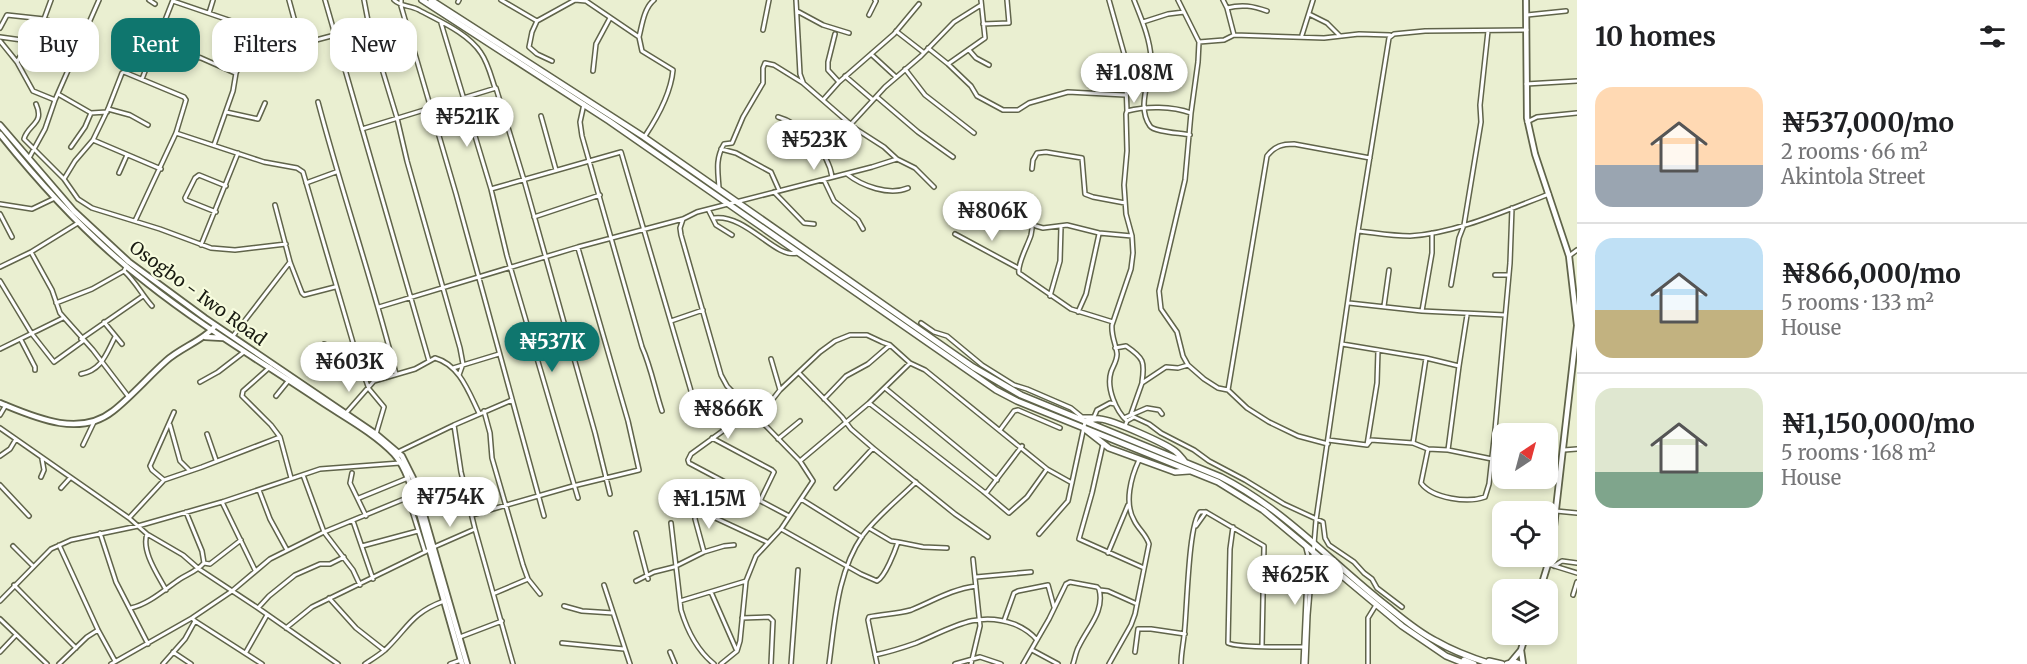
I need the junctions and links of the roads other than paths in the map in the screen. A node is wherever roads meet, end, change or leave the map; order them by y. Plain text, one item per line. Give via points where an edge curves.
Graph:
1 (51, 0) edge
2 (99, 0) edge
3 (149, 0) edge
4 (213, 0) edge
5 (289, 0) edge
6 (325, 0) edge
7 (364, 0) edge
8 (394, 0) edge
9 (401, 0) edge
10 (422, 0) edge
11 (431, 0) edge
12 (503, 0) edge
13 (575, 0) edge
14 (586, 0) edge
15 (654, 0) edge
16 (769, 0) edge
17 (796, 0) edge
18 (875, 0) edge
19 (981, 0) edge
20 (1008, 0) edge
21 (1110, 0) edge
22 (1134, 0) edge
23 (1178, 0) edge
24 (1223, 0) edge
25 (1313, 0) edge
26 (1527, 0) edge
27 (173, 1) edge
28 (155, 4) dead end
29 (919, 4) dead end
30 (981, 5) junction
31 (401, 6) junction
32 (1227, 8) junction
33 (797, 11) junction
34 (1267, 11) dead end
35 (1566, 11) dead end
36 (1185, 12) junction
37 (209, 13) junction
38 (1309, 14) junction
39 (869, 15) dead end
40 (1527, 15) junction
41 (33, 18) edge
42 (42, 18) edge
43 (91, 18) edge
44 (166, 18) edge
45 (330, 18) edge
46 (610, 18) junction
47 (537, 21) junction
48 (1143, 22) junction
49 (441, 23) junction
50 (983, 24) junction
51 (0, 28) edge
52 (763, 30) dead end
53 (1527, 30) junction
54 (1488, 31) junction
55 (896, 32) junction
56 (849, 33) dead end
57 (834, 34) dead end
58 (1234, 35) junction
59 (1391, 35) junction
60 (330, 36) edge
61 (1302, 36) junction
62 (1340, 36) junction
63 (639, 37) junction
64 (0, 39) edge
65 (18, 40) edge
66 (1199, 42) junction
67 (928, 48) junction
68 (968, 49) junction
69 (924, 53) junction
70 (871, 54) junction
71 (200, 58) edge
72 (552, 61) dead end
73 (17, 62) joint
74 (948, 64) junction
75 (989, 65) dead end
76 (904, 69) junction
77 (593, 71) dead end
78 (68, 72) edge
79 (145, 72) edge
80 (346, 72) edge
81 (236, 73) junction
82 (845, 76) junction
83 (896, 77) junction
84 (142, 79) junction
85 (1577, 81) edge
86 (839, 82) junction
87 (803, 83) junction
88 (1526, 84) junction
89 (495, 88) junction
90 (58, 94) junction
91 (1125, 95) junction
92 (463, 98) junction
93 (875, 99) junction
94 (55, 100) junction
95 (823, 100) junction
96 (318, 102) dead end
97 (265, 103) dead end
98 (36, 104) dead end
99 (584, 105) junction
100 (1144, 108) junction
101 (430, 109) junction
102 (107, 111) junction
103 (1127, 111) junction
104 (226, 112) junction
105 (1191, 112) junction
106 (91, 113) junction
107 (1577, 113) edge
108 (541, 116) dead end
109 (778, 117) dead end
110 (397, 118) junction
111 (1527, 122) junction
112 (851, 124) junction
113 (0, 125) edge
114 (148, 125) dead end
115 (362, 129) junction
116 (176, 133) junction
117 (974, 133) dead end
118 (0, 134) edge
119 (1190, 135) junction
120 (644, 137) junction
121 (93, 140) junction
122 (214, 145) junction
123 (71, 147) dead end
124 (35, 148) junction
125 (721, 149) junction
126 (238, 153) junction
127 (127, 155) junction
128 (952, 157) dead end
129 (28, 159) junction
130 (897, 159) junction
131 (1370, 159) junction
132 (589, 160) junction
133 (160, 169) junction
134 (1032, 170) dead end
135 (556, 171) junction
136 (336, 172) junction
137 (119, 173) dead end
138 (847, 174) junction
139 (832, 177) junction
140 (64, 179) junction
141 (524, 180) junction
142 (824, 180) junction
143 (306, 183) junction
144 (226, 186) junction
145 (934, 187) dead end
146 (908, 188) dead end
147 (491, 189) junction
148 (719, 190) junction
149 (779, 190) junction
150 (774, 192) junction
151 (1549, 194) junction
152 (600, 195) junction
153 (55, 198) junction
154 (737, 202) junction
155 (1125, 203) junction
156 (0, 204) edge
157 (988, 204) dead end
158 (1033, 204) dead end
159 (275, 205) dead end
160 (729, 205) junction
161 (1512, 208) junction
162 (709, 211) junction
163 (216, 212) junction
164 (72, 213) junction
165 (0, 214) edge
166 (534, 217) junction
167 (714, 218) junction
168 (682, 219) junction
169 (135, 221) junction
170 (78, 224) junction
171 (814, 224) dead end
172 (1032, 224) junction
173 (1464, 225) junction
174 (1061, 227) junction
175 (644, 229) junction
176 (863, 229) dead end
177 (1358, 231) junction
178 (1432, 232) junction
179 (1099, 233) junction
180 (955, 234) dead end
181 (732, 235) dead end
182 (1132, 236) junction
183 (12, 237) dead end
184 (612, 238) junction
185 (286, 243) junction
186 (201, 245) junction
187 (578, 247) junction
188 (1577, 250) edge
189 (31, 252) junction
190 (798, 253) junction
191 (1569, 256) junction
192 (545, 258) junction
193 (290, 262) junction
194 (0, 267) edge
195 (511, 267) junction
196 (1018, 268) junction
197 (125, 269) junction
198 (1389, 270) dead end
199 (1495, 275) dead end
200 (1509, 275) junction
201 (478, 278) junction
202 (0, 281) edge
203 (1450, 285) dead end
204 (335, 286) junction
205 (445, 288) junction
206 (143, 296) junction
207 (410, 296) junction
208 (1050, 296) junction
209 (56, 303) junction
210 (1348, 303) junction
211 (152, 306) dead end
212 (1384, 306) junction
213 (379, 307) junction
214 (1576, 307) edge
215 (703, 310) junction
216 (1422, 311) junction
217 (1078, 312) junction
218 (1467, 315) junction
219 (1505, 315) junction
220 (63, 318) junction
221 (671, 321) junction
222 (104, 322) junction
223 (1113, 322) junction
224 (921, 323) dead end
225 (1577, 325) edge
226 (214, 327) junction
227 (32, 334) junction
228 (115, 337) junction
229 (202, 338) junction
230 (231, 338) junction
231 (21, 340) junction
232 (82, 340) junction
233 (122, 344) dead end
234 (324, 344) dead end
235 (1342, 344) junction
236 (890, 345) junction
237 (1115, 348) junction
238 (0, 349) edge
239 (1378, 350) junction
240 (245, 351) junction
241 (356, 353) junction
242 (499, 354) junction
243 (1426, 358) junction
244 (771, 359) dead end
245 (429, 361) junction
246 (102, 362) junction
247 (910, 363) junction
248 (463, 364) junction
249 (1188, 365) junction
250 (1460, 366) junction
251 (270, 367) junction
252 (453, 368) junction
253 (35, 370) dead end
254 (799, 373) junction
255 (81, 374) dead end
256 (396, 374) junction
257 (459, 375) junction
258 (289, 380) junction
259 (200, 382) dead end
260 (1142, 383) junction
261 (368, 387) junction
262 (885, 388) junction
263 (780, 390) junction
264 (1228, 390) junction
265 (691, 391) dead end
266 (128, 396) junction
267 (276, 396) dead end
268 (824, 399) junction
269 (512, 400) junction
270 (0, 403) edge
271 (869, 403) junction
272 (1115, 404) junction
273 (6, 405) junction
274 (749, 409) junction
275 (484, 411) junction
276 (662, 411) dead end
277 (174, 412) dead end
278 (346, 413) junction
279 (479, 413) junction
280 (1131, 414) junction
281 (1162, 414) dead end
282 (0, 415) edge
283 (758, 418) junction
284 (1125, 420) junction
285 (800, 421) dead end
286 (94, 422) junction
287 (169, 423) junction
288 (846, 423) junction
289 (1495, 423) edge
290 (1084, 424) junction
291 (454, 425) junction
292 (1124, 427) junction
293 (0, 428) edge
294 (1060, 428) dead end
295 (1000, 430) junction
296 (207, 434) dead end
297 (376, 434) junction
298 (280, 437) junction
299 (712, 438) junction
300 (16, 439) junction
301 (778, 439) junction
302 (1328, 442) junction
303 (1413, 443) junction
304 (1103, 444) junction
305 (83, 445) dead end
306 (1367, 445) junction
307 (1022, 446) junction
308 (873, 448) junction
309 (1428, 449) junction
310 (1577, 449) edge
311 (1448, 450) junction
312 (1564, 450) junction
313 (398, 452) junction
314 (0, 456) edge
315 (1139, 458) junction
316 (42, 459) junction
317 (1492, 459) joint
318 (216, 461) junction
319 (800, 461) junction
320 (400, 463) junction
321 (1186, 463) junction
322 (1047, 469) junction
323 (190, 471) junction
324 (1191, 471) junction
325 (352, 473) dead end
326 (303, 475) junction
327 (41, 477) dead end
328 (606, 477) junction
329 (70, 478) junction
330 (291, 478) junction
331 (408, 478) junction
332 (164, 480) junction
333 (997, 480) junction
334 (916, 482) junction
335 (1072, 483) junction
336 (0, 485) edge
337 (573, 486) junction
338 (61, 488) dead end
339 (836, 488) dead end
340 (259, 490) junction
341 (984, 492) junction
342 (610, 494) dead end
343 (414, 495) junction
344 (538, 496) junction
345 (359, 498) junction
346 (408, 498) junction
347 (578, 498) dead end
348 (801, 499) junction
349 (760, 501) junction
350 (1557, 501) edge
351 (222, 502) junction
352 (1129, 503) junction
353 (506, 505) junction
354 (1558, 511) edge
355 (186, 512) junction
356 (1577, 513) edge
357 (472, 515) junction
358 (29, 516) dead end
359 (366, 516) junction
360 (544, 516) dead end
361 (789, 517) junction
362 (129, 518) junction
363 (1316, 520) junction
364 (353, 521) junction
365 (671, 523) dead end
366 (138, 525) junction
367 (1233, 527) junction
368 (869, 528) junction
369 (475, 529) junction
370 (781, 529) junction
371 (418, 531) junction
372 (324, 532) junction
373 (100, 533) junction
374 (636, 533) dead end
375 (147, 534) junction
376 (1039, 534) dead end
377 (862, 537) junction
378 (988, 537) dead end
379 (241, 540) junction
380 (767, 542) junction
381 (897, 542) junction
382 (1313, 544) junction
383 (59, 545) junction
384 (734, 545) dead end
385 (13, 546) dead end
386 (362, 546) junction
387 (1306, 546) junction
388 (947, 548) dead end
389 (287, 550) junction
390 (430, 550) junction
391 (704, 552) junction
392 (1313, 552) junction
393 (1108, 553) junction
394 (344, 557) junction
395 (973, 559) dead end
396 (204, 563) junction
397 (1577, 563) edge
398 (1558, 564) edge
399 (33, 566) junction
400 (677, 566) junction
401 (847, 567) junction
402 (1557, 567) edge
403 (1144, 568) junction
404 (199, 569) junction
405 (255, 570) junction
406 (798, 570) dead end
407 (1031, 572) dead end
408 (1577, 573) edge
409 (647, 577) junction
410 (976, 577) junction
411 (373, 579) junction
412 (528, 579) junction
413 (636, 581) dead end
414 (746, 581) junction
415 (1577, 582) edge
416 (14, 585) junction
417 (360, 585) junction
418 (604, 585) dead end
419 (976, 586) junction
420 (166, 590) junction
421 (1100, 590) junction
422 (232, 591) junction
423 (711, 592) junction
424 (495, 593) junction
425 (540, 594) dead end
426 (1573, 595) dead end
427 (329, 598) junction
428 (0, 601) edge
429 (445, 601) junction
430 (680, 601) junction
431 (1137, 604) junction
432 (1376, 605) junction
433 (564, 606) dead end
434 (1402, 607) dead end
435 (131, 608) junction
436 (258, 608) junction
437 (1054, 608) junction
438 (613, 613) junction
439 (267, 615) junction
440 (742, 618) junction
441 (0, 619) edge
442 (980, 619) junction
443 (194, 620) junction
444 (502, 621) junction
445 (1004, 621) junction
446 (286, 628) junction
447 (98, 630) junction
448 (1185, 634) junction
449 (16, 635) junction
450 (460, 637) junction
451 (1038, 641) junction
452 (562, 643) dead end
453 (1433, 643) junction
454 (148, 644) junction
455 (1523, 645) edge
456 (1262, 646) junction
457 (1304, 647) junction
458 (76, 648) junction
459 (624, 649) junction
460 (1032, 650) junction
461 (1521, 650) junction
462 (384, 651) junction
463 (737, 651) junction
464 (0, 652) edge
465 (173, 652) junction
466 (246, 652) junction
467 (670, 652) dead end
468 (1136, 652) dead end
469 (875, 656) junction
470 (972, 658) junction
471 (462, 662) edge
472 (113, 663) edge
473 (1509, 663) edge
474 (47, 664) edge
475 (59, 664) edge
476 (163, 664) edge
477 (191, 664) edge
478 (262, 664) edge
479 (338, 664) edge
480 (365, 664) edge
481 (450, 664) edge
482 (467, 664) edge
483 (513, 664) edge
484 (630, 664) edge
485 (675, 664) edge
486 (714, 664) edge
487 (721, 664) edge
488 (771, 664) edge
489 (791, 664) edge
490 (829, 664) edge
491 (877, 664) edge
492 (955, 664) edge
493 (972, 664) edge
494 (1001, 664) edge
495 (1023, 664) edge
496 (1058, 664) edge
497 (1073, 664) edge
498 (1109, 664) edge
499 (1180, 664) edge
500 (1305, 664) edge
501 (1368, 664) edge
502 (1466, 664) edge
503 (1474, 664) edge
504 (1491, 664) edge
505 (1502, 664) edge
506 (1521, 664) edge

1 - 42 street
2 - 43 street
3 - 28 street
4 - 37 street
5 - 60 street via 301,44
6 - 45 street
7 - 110 street
8 - 31 street
9 - 31 street
10 - 99 highway
11 - 120 highway
12 - 47 street
13 - 14 street
13 - 47 street
14 - 46 street
15 - 63 street via 646,11
16 - 52 street
17 - 33 street
18 - 39 street
19 - 30 street
20 - 50 street via 1009,23
21 - 91 street via 1125,57
22 - 48 street
23 - 36 street
24 - 32 street
25 - 38 street
26 - 40 main road
27 - 37 street
27 - 44 street
29 - 55 street
30 - 50 street
30 - 67 street via 954,22
31 - 49 street via 412,6
31 - 101 street
32 - 34 street via 1250,5
32 - 58 street
33 - 56 street
33 - 87 street
35 - 40 street
36 - 48 street
36 - 66 street
37 - 81 street via 252,29
38 - 61 street
38 - 62 street via 1327,22
40 - 53 main road
41 - 51 street via 6,15
46 - 63 street
46 - 77 street via 596,44
47 - 72 street via 529,45
48 - 100 street via 1151,59
49 - 89 street via 477,48
49 - 92 street
50 - 68 street via 985,38
53 - 54 street
53 - 88 main road
54 - 59 street via 1432,30
54 - 173 street via 1481,122
55 - 69 street
55 - 70 street
57 - 86 street via 828,70
58 - 61 street
58 - 66 street
59 - 62 street
59 - 131 street
61 - 62 street
63 - 120 street via 642,51 673,73
64 - 65 street
64 - 73 street
66 - 105 street
67 - 69 street
67 - 74 street
68 - 74 street
68 - 75 street
69 - 76 street
70 - 82 street
70 - 83 street
71 - 81 street
73 - 94 street via 33,91
74 - 91 street via 977,96 1003,110 1018,110 1068,92
76 - 83 street
76 - 117 street via 925,95
78 - 90 street
79 - 84 street
80 - 115 street
81 - 104 street
82 - 86 street
82 - 93 street
83 - 93 street
84 - 102 street via 124,72 120,75
84 - 116 street via 185,98
85 - 88 street
86 - 95 street
87 - 95 street
87 - 125 street via 765,63 764,83 732,143
88 - 111 main road
89 - 92 street
89 - 141 street
90 - 94 street
90 - 106 street
91 - 103 street
92 - 101 street
92 - 147 street
93 - 112 street
93 - 128 street
94 - 124 street
95 - 112 street
96 - 136 street
97 - 104 street via 258,119
98 - 124 street via 39,115 24,137
99 - 132 street via 580,122
99 - 160 highway
100 - 103 street
100 - 105 street
100 - 119 street via 1152,128
101 - 110 street
101 - 201 street
102 - 106 street
102 - 114 street via 130,115
102 - 121 street
103 - 155 street
104 - 122 street
105 - 119 street
106 - 123 street
107 - 111 street via 1537,117
108 - 135 street
109 - 139 street via 790,122 821,149
110 - 115 street
110 - 205 street
111 - 151 main road
112 - 130 street
113 - 129 main road, Osogbo - Iwo Road
115 - 207 street
116 - 122 street
116 - 133 street
118 - 153 main road, Osogbo - Iwo Road
119 - 249 street via 1183,190 1159,291 1161,309 1177,332
120 - 148 highway
121 - 127 street
121 - 140 street
122 - 126 street
124 - 129 street
124 - 140 street
125 - 148 street via 716,176
125 - 149 street via 771,172
126 - 143 street via 297,168 303,172
126 - 144 street
127 - 133 street
127 - 137 street
129 - 164 main road, Osogbo - Iwo Road
130 - 138 street
130 - 145 street via 915,168
131 - 177 street
131 - 264 street via 1294,144 1273,148 1267,156
132 - 135 street
132 - 152 street
132 - 175 street via 621,152
133 - 169 street
134 - 155 street via 1037,153 1082,158 1085,194
135 - 141 street
136 - 143 street
136 - 213 street
138 - 139 street
138 - 146 street via 874,188 897,192
139 - 142 street
140 - 169 street via 84,204
141 - 147 street
141 - 166 street
142 - 149 street
142 - 176 street via 834,201 858,219
143 - 204 street
144 - 163 street
144 - 163 street via 199,175 185,198
147 - 195 street
148 - 154 highway
149 - 150 street
150 - 154 street
150 - 171 street via 804,223
151 - 161 street
151 - 191 main road
152 - 166 street
152 - 184 street
153 - 156 street via 32,209
153 - 164 main road, Osogbo - Iwo Road
154 - 160 street
154 - 290 highway via 973,367
155 - 182 street
157 - 172 street
158 - 172 street
159 - 185 street
160 - 162 street
160 - 190 highway
161 - 173 street
161 - 200 street
162 - 167 street
162 - 168 street
163 - 186 street
164 - 170 main road, Osogbo - Iwo Road
164 - 226 main road, Osogbo - Iwo Road
165 - 183 street
166 - 192 street
167 - 181 street via 719,228
167 - 190 street via 730,218 784,252
168 - 175 street
168 - 215 street via 681,235
169 - 186 street
170 - 189 street
170 - 197 main road, Osogbo - Iwo Road
172 - 174 street
172 - 196 street
173 - 178 street
173 - 203 street
174 - 179 street via 1075,226
174 - 208 street via 1060,261
175 - 184 street
175 - 221 street
177 - 178 street via 1392,236
177 - 210 street
178 - 216 street
179 - 182 street
179 - 217 street via 1086,294
180 - 196 street
182 - 223 street via 1131,269
184 - 187 street
184 - 276 street
185 - 186 street via 235,250
185 - 193 street
187 - 192 street
187 - 328 street via 639,470
188 - 191 street
189 - 194 street
189 - 209 street
190 - 290 highway via 996,390
191 - 214 main road
192 - 195 street
192 - 328 street
193 - 204 street via 304,295
193 - 230 street
195 - 201 street
195 - 337 street
196 - 208 street via 1021,275
197 - 206 street
197 - 209 street via 92,289
197 - 226 main road, Osogbo - Iwo Road
198 - 212 street
199 - 200 street
200 - 219 street
201 - 205 street
201 - 242 street
202 - 227 street
204 - 241 street
205 - 207 street
205 - 248 street
206 - 211 street
206 - 222 street
207 - 213 street
207 - 245 street
208 - 217 street
209 - 220 street
210 - 212 street
210 - 235 street
212 - 216 street
213 - 256 street
214 - 225 main road
215 - 221 street
215 - 274 street via 724,381
216 - 218 street
217 - 223 street
218 - 219 street
218 - 250 street
219 - 289 street
220 - 227 street
220 - 232 street
221 - 265 street
222 - 228 street
222 - 232 street
223 - 237 street
224 - 272 street via 947,336 1005,380 1071,408 1082,417 1094,417 1097,410
225 - 312 main road
226 - 229 main road
226 - 230 main road, Osogbo - Iwo Road
227 - 231 street
227 - 232 street via 54,362
228 - 233 street
228 - 246 street
229 - 230 main road
229 - 266 main road via 178,351
230 - 240 main road, Osogbo - Iwo Road
230 - 278 main road, Osogbo - Iwo Road
231 - 238 street
231 - 253 street
232 - 246 street
234 - 241 street
235 - 239 street
235 - 302 street
236 - 247 street
236 - 254 street via 867,335 850,334 820,352
236 - 268 street via 846,376
237 - 260 street via 1126,346 1142,359
237 - 272 street via 1117,359 1109,381
239 - 243 street
239 - 306 street
240 - 251 main road, Osogbo - Iwo Road
240 - 259 street
241 - 261 street
242 - 248 street
242 - 269 street
243 - 250 street
243 - 303 street
244 - 263 street
245 - 252 street via 440,359
245 - 256 street
246 - 255 street via 92,372
246 - 266 street
247 - 262 street
247 - 295 street via 925,370
248 - 252 street
248 - 257 street
249 - 260 street via 1166,368
249 - 264 street via 1218,388
250 - 311 street
251 - 258 main road, Osogbo - Iwo Road
251 - 298 street via 242,396
252 - 257 street
254 - 263 street
254 - 268 street
256 - 261 street
257 - 279 street
258 - 267 street
258 - 320 main road, Osogbo - Iwo Road via 376,439
260 - 280 street
261 - 278 street
261 - 297 street via 384,407
262 - 271 street
262 - 333 street
263 - 283 street
264 - 302 street via 1269,422 1298,436
266 - 286 main road via 115,410
268 - 288 street
269 - 275 street
269 - 344 street
270 - 273 main road
271 - 288 street
271 - 341 street
272 - 284 street
273 - 282 street
273 - 286 main road via 56,422
274 - 283 street
274 - 299 street
275 - 279 street
275 - 353 street
277 - 287 street
278 - 297 main road, Osogbo - Iwo Road
279 - 291 street
280 - 281 street via 1147,408
280 - 284 street
283 - 301 street
284 - 292 street
284 - 363 street via 1134,417 1149,424
285 - 301 street
286 - 305 street
287 - 323 street via 180,461
287 - 332 street via 150,466
288 - 308 street
288 - 319 street
290 - 292 highway via 1104,419
290 - 304 highway
290 - 321 highway
290 - 324 highway
290 - 335 street
291 - 313 street
291 - 357 street
292 - 321 highway via 1162,443
293 - 300 street
294 - 295 street via 1018,410
295 - 307 street
296 - 318 street
297 - 313 main road, Osogbo - Iwo Road
298 - 318 street
298 - 330 street
299 - 349 street via 774,472
299 - 349 street via 691,454 689,463
300 - 314 street
300 - 316 street
301 - 319 street
302 - 306 street
302 - 363 street
303 - 306 street via 1371,440
303 - 309 street
304 - 315 highway
304 - 393 street via 1078,538
307 - 322 street
307 - 333 street
308 - 334 street
308 - 339 street
309 - 311 street
309 - 317 street via 1421,483 1454,499 1473,500 1487,494
310 - 312 street
311 - 317 street
312 - 350 main road
313 - 390 main road, Osogbo - Iwo Road via 414,480
315 - 324 highway via 1175,472
315 - 352 street
316 - 327 street
316 - 329 street
318 - 323 street
319 - 348 street via 813,481
320 - 326 street via 320,469
320 - 331 main road, Osogbo - Iwo Road
321 - 382 highway via 1246,490
322 - 335 street
322 - 341 street via 1027,497 1009,513
323 - 332 street
324 - 387 highway via 1241,495
325 - 345 street via 350,483
326 - 330 street
326 - 372 street
328 - 337 street
328 - 342 street
329 - 338 street
329 - 362 street
330 - 340 street
331 - 343 main road, Osogbo - Iwo Road
331 - 345 street
332 - 362 street
333 - 341 street
334 - 368 street
334 - 378 street
335 - 376 street via 1068,501
336 - 358 street
337 - 344 street
337 - 347 street
340 - 351 street
340 - 389 street
343 - 346 street
343 - 390 main road, Osogbo - Iwo Road
344 - 353 street
344 - 360 street
345 - 359 street
346 - 359 street
346 - 371 street
348 - 361 street
348 - 377 street
349 - 361 street
351 - 355 street
351 - 379 street
352 - 393 street
352 - 403 street via 1134,521 1149,544
353 - 357 street
353 - 412 street
354 - 356 street
355 - 366 street
355 - 396 street
357 - 369 street
359 - 364 street
361 - 370 street
362 - 366 street
363 - 382 street
363 - 434 street via 1324,524 1329,545 1354,562 1377,588
364 - 372 street
364 - 386 street
365 - 400 street
366 - 373 street
366 - 375 street
367 - 448 street via 1206,512 1198,513
367 - 456 street via 1264,546
367 - 456 street via 1228,643
368 - 377 street
368 - 381 street
369 - 390 street
369 - 424 street
370 - 380 street
370 - 401 street
371 - 386 street
371 - 390 street
372 - 389 street
372 - 394 street
373 - 383 street
373 - 435 street via 116,582
374 - 409 street
375 - 404 street
375 - 420 street via 147,551
377 - 401 street
379 - 396 street via 210,564
379 - 405 street
380 - 391 street via 696,508
380 - 414 street via 756,556
381 - 388 street
381 - 401 street via 880,580
382 - 392 street
382 - 453 highway
383 - 399 street
383 - 447 street
384 - 391 street
385 - 399 street
386 - 411 street
387 - 392 highway
387 - 457 street
389 - 405 street
390 - 411 street
390 - 429 main road, Osogbo - Iwo Road
390 - 450 main road, Osogbo - Iwo Road
391 - 400 street
392 - 432 highway
392 - 500 street
393 - 403 street
394 - 417 street
394 - 436 street via 295,574
395 - 410 street
396 - 404 street
397 - 398 street
399 - 416 street
400 - 409 street
400 - 430 street
401 - 490 street via 837,604
402 - 408 street
403 - 431 street
404 - 420 street
404 - 422 street
405 - 422 street
406 - 489 street
407 - 410 street
409 - 413 street
410 - 419 street
411 - 417 street
412 - 424 street
412 - 425 street
414 - 423 street
414 - 440 street
415 - 426 street
416 - 428 street
416 - 458 street
417 - 427 street
418 - 438 street
419 - 442 street
419 - 469 street via 949,592 909,610 869,618
420 - 435 street
421 - 431 street
421 - 437 street via 1088,584 1067,582
421 - 497 street via 1096,616
422 - 436 street
422 - 443 street
423 - 430 street
423 - 463 street
424 - 444 street
427 - 446 street
427 - 462 street
429 - 462 street via 416,615
429 - 471 main road, Osogbo - Iwo Road
430 - 486 street via 688,629
431 - 498 street via 1131,625
432 - 453 highway via 1402,626
432 - 501 street via 1368,618
433 - 438 street
435 - 454 street
436 - 439 street
437 - 445 street via 1048,585 1016,591
437 - 451 street
438 - 459 street
439 - 446 street
439 - 466 street
440 - 463 street
440 - 488 street via 773,621
441 - 449 street
442 - 445 street
442 - 469 street
442 - 470 street
443 - 454 street
443 - 465 street
443 - 466 street
444 - 450 street
444 - 483 street
445 - 451 street via 1029,632
446 - 479 street
447 - 458 street
447 - 472 street
448 - 468 street via 1138,629
448 - 499 street
449 - 464 street
449 - 474 street
450 - 482 main road, Osogbo - Iwo Road
451 - 460 street
452 - 459 street
453 - 502 highway via 1446,656
453 - 503 highway
453 - 504 highway
453 - 505 highway
454 - 472 street
455 - 461 main road
456 - 457 street
457 - 500 street
458 - 475 street
459 - 484 street
460 - 495 street
460 - 496 street
461 - 473 main road
461 - 506 main road
462 - 480 street
463 - 487 street
465 - 476 street
465 - 477 street
466 - 478 street
467 - 485 street
469 - 491 street
470 - 492 street
470 - 493 street
470 - 494 street
471 - 481 street
473 - 506 highway

